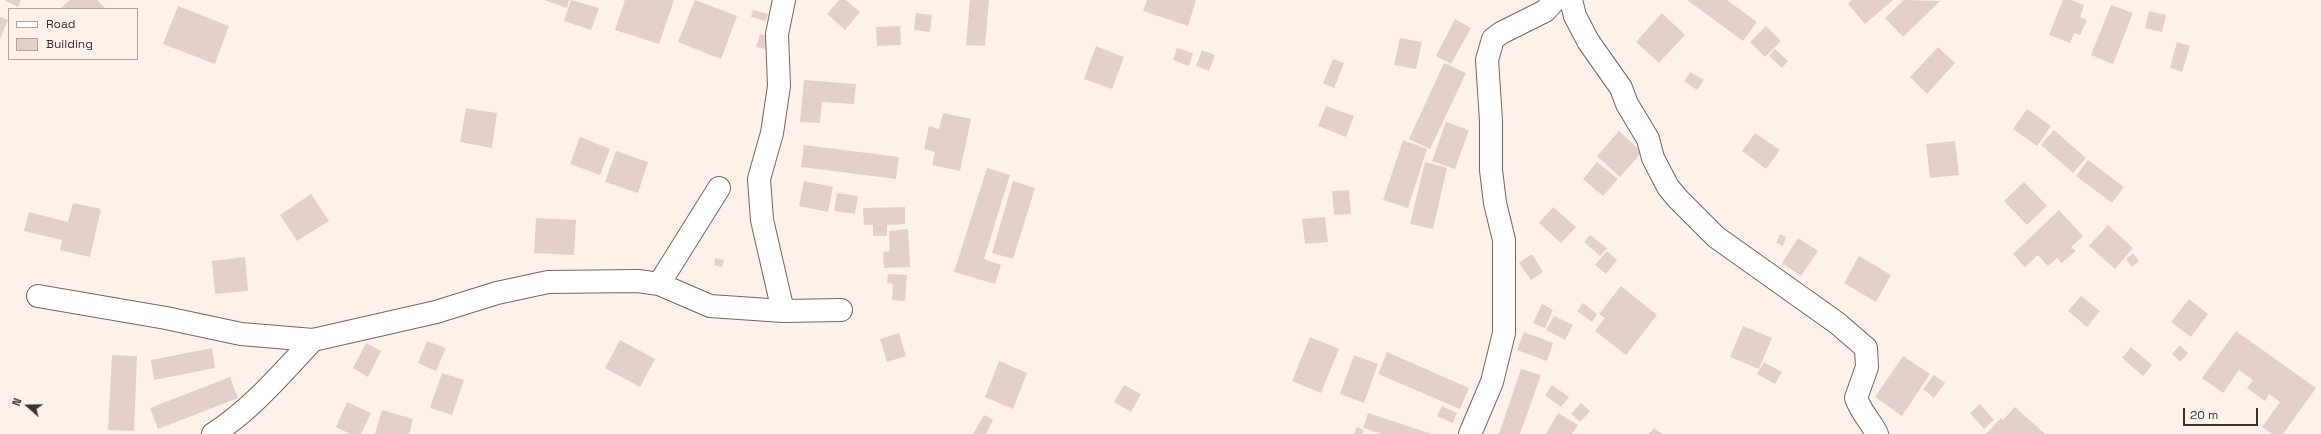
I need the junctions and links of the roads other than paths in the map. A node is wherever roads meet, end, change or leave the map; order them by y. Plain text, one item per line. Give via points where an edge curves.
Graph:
1 (784, 0) edge
2 (1555, 0) edge
3 (1571, 0) edge
4 (719, 188) dead end
5 (660, 284) junction
6 (38, 296) dead end
7 (841, 310) dead end
8 (782, 311) junction
9 (313, 340) junction
10 (213, 434) edge
11 (1470, 434) edge
12 (1877, 434) edge

1 - 8 street via 777,34 779,86 775,118 759,179 762,220
2 - 11 street via 1545,11 1501,32 1493,39 1487,60 1491,170 1495,203 1504,240 1504,333 1492,382
3 - 12 street via 1575,16 1588,41 1621,88 1627,104 1648,139 1653,158 1668,187 1678,199 1716,237 1837,323 1866,348 1868,367 1856,398 1862,414 1872,423
4 - 5 street
5 - 8 street via 710,306
5 - 9 street via 606,280 548,282 497,293 436,312
6 - 9 street via 241,334
7 - 8 street
9 - 10 street via 255,400

